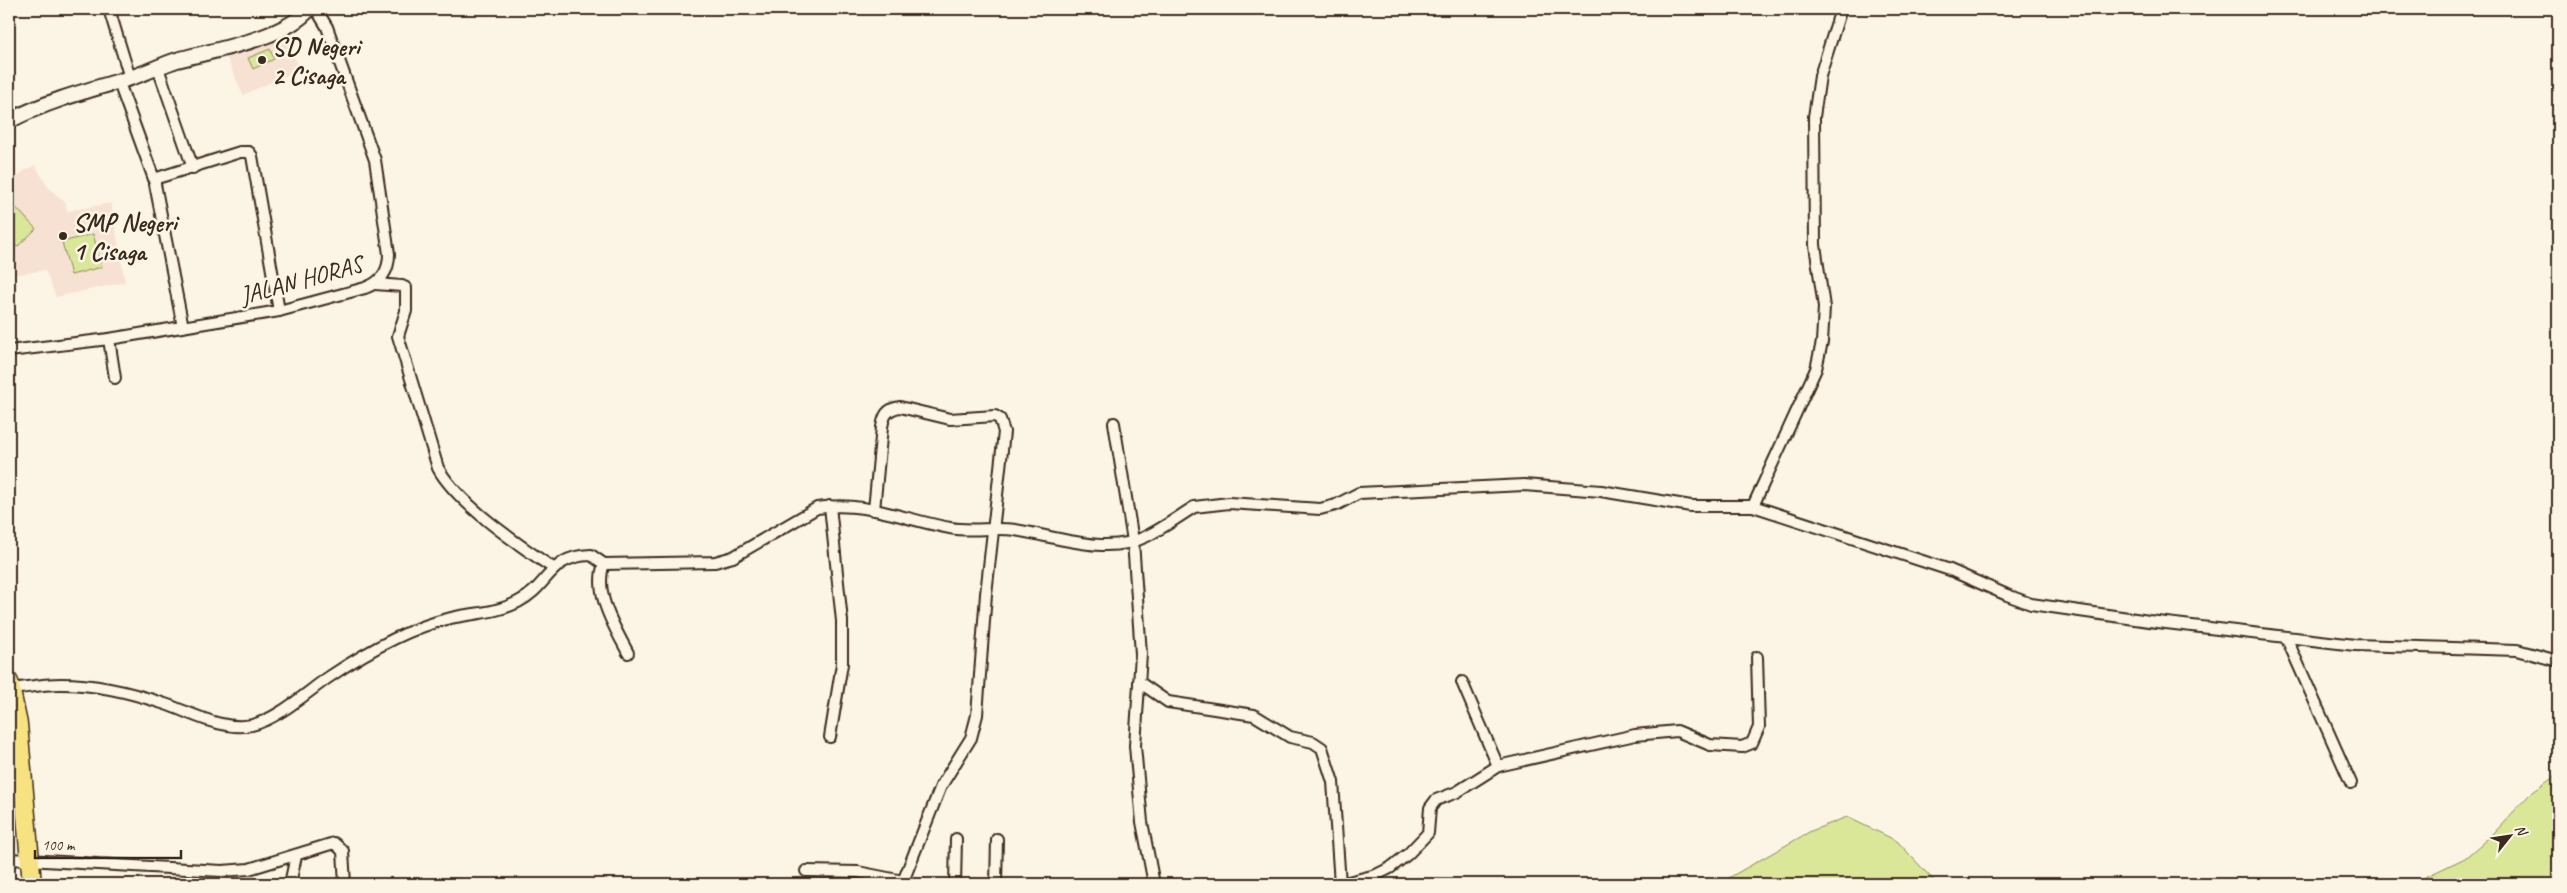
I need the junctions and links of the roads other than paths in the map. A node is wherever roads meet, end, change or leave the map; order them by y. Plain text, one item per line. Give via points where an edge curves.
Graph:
1 (110, 9) edge
2 (310, 9) edge
3 (316, 9) edge
4 (1840, 9) edge
5 (158, 68) junction
6 (124, 79) junction
7 (9, 121) edge
8 (193, 168) junction
9 (154, 179) junction
10 (375, 284) junction
11 (279, 311) junction
12 (183, 327) junction
13 (109, 339) junction
14 (9, 352) edge
15 (115, 378) dead end
16 (1114, 423) dead end
17 (830, 506) junction
18 (1753, 506) junction
19 (874, 510) junction
20 (993, 529) junction
21 (1133, 541) junction
22 (604, 564) junction
23 (553, 568) junction
24 (2286, 637) junction
25 (628, 653) dead end
26 (1757, 657) dead end
27 (2558, 661) edge
28 (1139, 682) junction
29 (1462, 682) dead end
30 (10, 685) edge
31 (830, 737) dead end
32 (1498, 766) junction
33 (2351, 784) dead end
34 (956, 839) dead end
35 (997, 839) dead end
36 (296, 856) junction
37 (9, 859) edge
38 (31, 861) junction
39 (806, 871) dead end
40 (903, 882) edge
41 (32, 884) edge
42 (290, 884) edge
43 (345, 884) edge
44 (955, 884) edge
45 (996, 884) edge
46 (1154, 884) edge
47 (1340, 884) edge

1 - 6 street
2 - 5 main road via 284,28
3 - 10 street, JALAN HORAS via 327,28 375,160 389,254 388,270
4 - 18 street via 1820,76 1814,117 1815,245 1824,308 1822,342 1816,369
5 - 6 main road
5 - 8 street
6 - 7 main road via 51,102
6 - 9 street
8 - 9 street
8 - 11 street via 246,150 252,156
9 - 12 street
10 - 11 street, JALAN HORAS
10 - 23 street via 406,288 406,311 398,336 444,479 482,515
11 - 12 street, JALAN HORAS
12 - 13 street, JALAN HORAS
13 - 14 street, JALAN HORAS
13 - 15 street
16 - 21 street
17 - 19 street via 858,506
17 - 22 street via 817,508 724,560
17 - 31 street via 842,621 842,664
18 - 21 street via 1691,506 1601,491 1524,485 1360,493 1320,509 1203,505
18 - 24 street via 1950,570 2031,604
19 - 20 street via 952,528
19 - 20 street via 882,427 884,417 892,408 959,420 995,416 1002,423 1004,432
20 - 21 street via 1098,544
20 - 40 street via 977,715 971,738 941,786
21 - 28 street via 1141,654
22 - 23 street via 590,555 580,555 568,558
22 - 25 street via 601,584 606,606
23 - 30 street via 537,589 516,604 426,625 397,638 330,676 290,705 251,725 218,723 164,704 97,688 62,684
24 - 27 street via 2355,645 2517,650
24 - 33 street
26 - 32 street via 1759,727 1752,743 1742,747 1710,745 1677,731 1635,734
28 - 46 street via 1134,746 1142,822
28 - 47 street via 1168,702 1254,714 1290,737 1314,742 1322,748 1333,782
29 - 32 street
30 - 38 highway via 18,724
32 - 47 street via 1457,792 1436,800 1430,808 1428,833 1390,868
34 - 44 street
35 - 45 street
36 - 38 street via 249,869 222,871
36 - 42 street
36 - 43 street via 334,843 338,845 343,851
37 - 38 street
38 - 41 highway
39 - 40 street via 858,872

